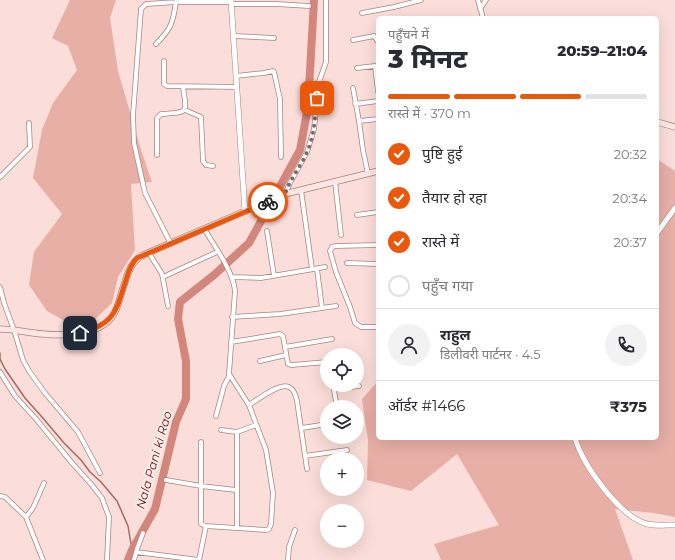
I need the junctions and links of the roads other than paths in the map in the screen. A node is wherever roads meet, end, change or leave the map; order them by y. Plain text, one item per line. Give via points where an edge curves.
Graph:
1 (326, 0) edge
2 (421, 0) edge
3 (478, 0) edge
4 (486, 0) edge
5 (176, 2) junction
6 (231, 2) edge
7 (309, 6) dead end
8 (480, 9) junction
9 (362, 13) dead end
10 (482, 16) edge
11 (234, 36) junction
12 (274, 38) dead end
13 (376, 39) edge
14 (353, 40) dead end
15 (156, 44) dead end
16 (164, 61) dead end
17 (376, 65) edge
18 (357, 68) dead end
19 (236, 76) junction
20 (183, 87) junction
21 (237, 87) junction
22 (353, 88) dead end
23 (376, 100) edge
24 (355, 104) junction
25 (185, 110) junction
26 (376, 119) edge
27 (359, 121) junction
28 (29, 122) dead end
29 (659, 123) edge
30 (675, 127) edge
31 (158, 156) dead end
32 (281, 156) dead end
33 (213, 166) dead end
34 (376, 171) edge
35 (368, 174) junction
36 (0, 177) edge
37 (335, 182) junction
38 (301, 190) junction
39 (284, 195) junction
40 (675, 208) edge
41 (245, 212) junction
42 (376, 212) edge
43 (357, 215) dead end
44 (205, 230) junction
45 (659, 230) edge
46 (267, 231) dead end
47 (341, 235) dead end
48 (171, 244) junction
49 (376, 245) edge
50 (149, 252) junction
51 (217, 252) junction
52 (347, 263) dead end
53 (376, 264) edge
54 (325, 267) dead end
55 (315, 269) junction
56 (274, 276) junction
57 (163, 277) junction
58 (232, 277) junction
59 (0, 287) edge
60 (168, 306) dead end
61 (336, 306) dead end
62 (322, 308) junction
63 (232, 317) junction
64 (376, 327) edge
65 (0, 329) edge
66 (14, 330) junction
67 (332, 339) dead end
68 (231, 342) junction
69 (285, 347) junction
70 (286, 355) junction
71 (260, 361) dead end
72 (320, 363) edge
73 (0, 372) edge
74 (230, 376) junction
75 (249, 405) junction
76 (216, 416) dead end
77 (256, 425) junction
78 (320, 425) edge
79 (302, 428) junction
80 (221, 430) dead end
81 (237, 432) junction
82 (576, 440) edge
83 (201, 442) dead end
84 (347, 450) dead end
85 (305, 456) junction
86 (307, 469) dead end
87 (100, 473) dead end
88 (166, 480) dead end
89 (44, 483) dead end
90 (201, 486) junction
91 (236, 490) junction
92 (0, 496) edge
93 (26, 516) junction
94 (675, 525) edge
95 (206, 526) junction
96 (236, 527) junction
97 (295, 530) dead end
98 (143, 533) dead end
99 (136, 552) junction
100 (43, 560) edge
101 (107, 560) edge
102 (134, 560) edge
103 (288, 560) edge

1 - 39 street via 326,62 318,82 314,129 309,147
2 - 9 street
3 - 8 street
4 - 8 street
5 - 6 street
5 - 15 street via 172,24
5 - 48 street via 146,4 141,9 134,115 134,143 142,186
6 - 7 street
6 - 11 street
8 - 10 street
11 - 12 street
11 - 19 street
13 - 14 street via 374,36
16 - 20 street via 165,85
17 - 18 street
19 - 21 street
19 - 32 street via 274,72 280,99
20 - 21 street
20 - 25 street
21 - 41 street
22 - 24 street
23 - 24 street
24 - 27 street
25 - 31 street via 182,113 158,116
25 - 33 street via 201,117 203,161 206,165
26 - 27 street
27 - 35 street
28 - 36 street via 30,146
29 - 30 main road
34 - 35 main road
35 - 37 main road
37 - 38 main road
37 - 47 street
38 - 39 main road
38 - 55 street
39 - 41 main road
40 - 45 street
41 - 44 main road
42 - 43 street
44 - 48 main road
44 - 51 street
46 - 56 street
48 - 50 main road
49 - 64 street via 336,246 330,251 355,323 361,327
50 - 57 street
50 - 66 main road via 137,258 131,265 117,309 102,325 92,330 66,334
51 - 57 street
51 - 58 street
52 - 53 street
54 - 55 street
55 - 56 street
55 - 62 street
56 - 58 street via 254,279
57 - 60 street
58 - 63 street via 235,291
59 - 66 street
61 - 62 street
62 - 63 street
63 - 68 street
65 - 66 main road
66 - 87 street via 29,371 78,432
67 - 69 street
68 - 69 street via 280,334
68 - 74 street
69 - 70 street
70 - 71 street
70 - 72 street via 287,363 292,365
73 - 101 street via 16,396 102,498 109,518
74 - 75 street
74 - 76 street via 224,386
75 - 77 street
75 - 79 street via 277,388 289,386 295,394
77 - 81 street
77 - 96 street via 266,450 272,486 271,524 266,530
78 - 79 street
79 - 85 street
80 - 81 street
81 - 91 street
82 - 94 street via 592,474 618,504 646,524
83 - 90 street
84 - 85 street
85 - 86 street
88 - 90 street
89 - 93 street via 32,511
90 - 91 street
90 - 95 street via 201,524
91 - 96 street
92 - 93 street via 5,497
93 - 100 street
95 - 96 street
95 - 99 street via 199,560
97 - 103 street
98 - 99 street
99 - 102 street

